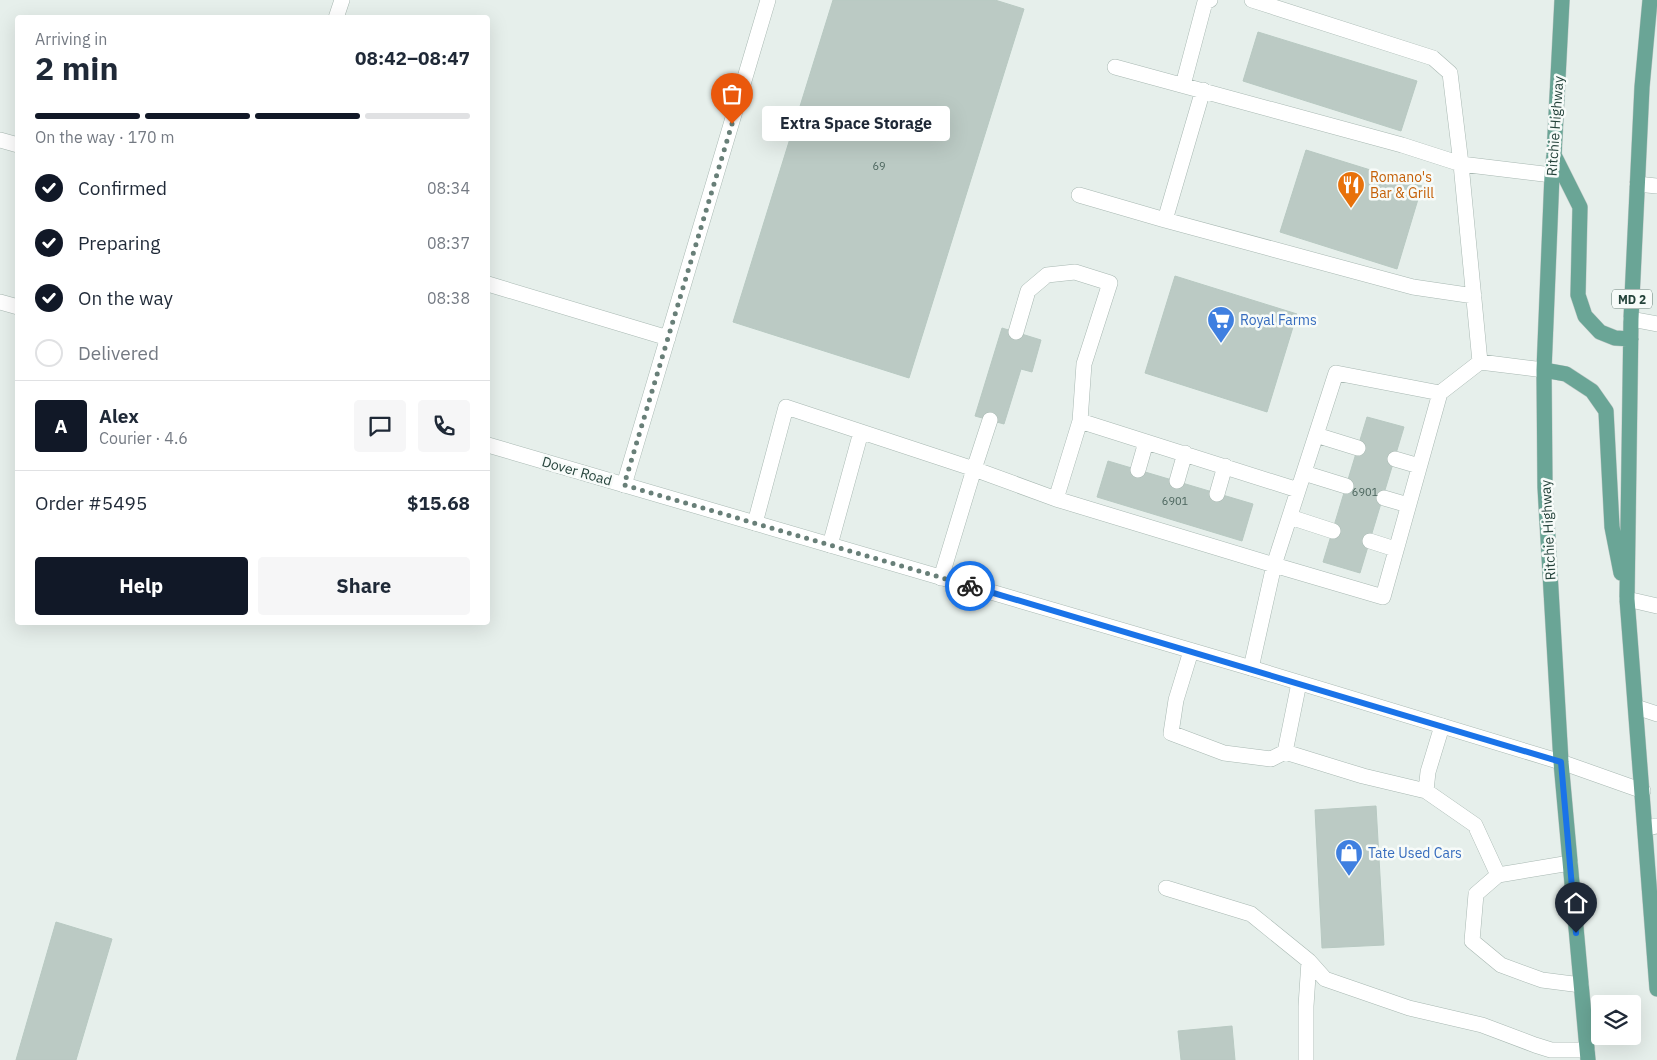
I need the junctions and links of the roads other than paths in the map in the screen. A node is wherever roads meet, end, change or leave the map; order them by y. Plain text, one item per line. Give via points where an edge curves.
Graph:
1 (342, 0) edge
2 (768, 0) edge
3 (1210, 0) edge
4 (1252, 0) edge
5 (1562, 0) edge
6 (1650, 0) edge
7 (337, 15) edge
8 (1114, 67) dead end
9 (1183, 85) junction
10 (1203, 90) junction
11 (0, 140) edge
12 (15, 144) edge
13 (1554, 155) junction
14 (1461, 164) junction
15 (1552, 176) junction
16 (1637, 184) junction
17 (1657, 186) edge
18 (1079, 196) dead end
19 (1165, 220) junction
20 (490, 285) edge
21 (1474, 296) junction
22 (0, 302) edge
23 (15, 306) edge
24 (1631, 319) junction
25 (1657, 324) edge
26 (1016, 332) dead end
27 (668, 338) junction
28 (1631, 339) junction
29 (1480, 362) junction
30 (1544, 370) junction
31 (1440, 393) junction
32 (990, 420) dead end
33 (1080, 421) junction
34 (860, 432) junction
35 (1316, 435) junction
36 (1146, 442) junction
37 (490, 446) edge
38 (1358, 448) dead end
39 (1185, 453) junction
40 (1395, 458) dead end
41 (1225, 466) junction
42 (1419, 466) junction
43 (974, 469) junction
44 (1138, 470) dead end
45 (1304, 473) junction
46 (1177, 481) dead end
47 (624, 485) junction
48 (1346, 486) dead end
49 (1298, 490) junction
50 (1217, 494) dead end
51 (1056, 498) junction
52 (1384, 498) dead end
53 (1408, 505) junction
54 (1290, 517) junction
55 (755, 524) junction
56 (1333, 531) dead end
57 (1370, 541) dead end
58 (830, 545) junction
59 (1395, 549) junction
60 (1274, 565) junction
61 (941, 578) junction
62 (1627, 599) junction
63 (1657, 606) edge
64 (1191, 651) junction
65 (1251, 668) junction
66 (1299, 683) junction
67 (1636, 707) junction
68 (1657, 714) edge
69 (1442, 726) junction
70 (1284, 752) junction
71 (1561, 762) junction
72 (1426, 791) junction
73 (1643, 791) junction
74 (1651, 827) edge
75 (1570, 863) junction
76 (1498, 875) junction
77 (1166, 888) dead end
78 (1656, 952) edge
79 (1309, 961) junction
80 (1581, 986) junction
81 (1657, 989) edge
82 (1587, 1055) edge
83 (1306, 1060) edge

1 - 7 street
2 - 27 street
3 - 9 street via 1205,2
4 - 14 street via 1434,58 1450,73
5 - 13 main road, Ritchie Highway
6 - 16 main road, MD 2
8 - 9 street
9 - 10 street
10 - 14 street
10 - 19 street
11 - 12 street
13 - 15 main road, Ritchie Highway
13 - 28 main road via 1580,208 1578,295 1585,316 1600,332 1615,338
14 - 15 street
14 - 21 street
15 - 30 main road, Ritchie Highway
16 - 17 street
16 - 24 main road, MD 2
18 - 19 street
19 - 21 street via 1413,287
20 - 27 street
21 - 29 street
22 - 23 street
24 - 25 street
24 - 28 main road, MD 2
26 - 33 street via 1028,291 1047,275 1075,272 1110,283 1084,364
27 - 47 street
28 - 62 main road, MD 2
29 - 30 street
29 - 31 street
30 - 62 main road via 1566,374 1592,391 1606,410 1612,527
30 - 71 main road, Ritchie Highway via 1545,487
31 - 35 street via 1336,373
31 - 42 street
32 - 43 street
33 - 36 street
33 - 51 street
34 - 43 street
34 - 55 street via 786,407
34 - 58 street
35 - 38 street
35 - 45 street
36 - 39 street
36 - 44 street
37 - 47 street, Dover Road
39 - 41 street
39 - 46 street
40 - 42 street
41 - 49 street
41 - 50 street
42 - 53 street
43 - 51 street
43 - 61 street
45 - 48 street
45 - 49 street
47 - 55 street, Dover Road
49 - 54 street
51 - 60 street via 1126,513 1204,537
52 - 53 street
53 - 59 street
54 - 56 street
54 - 60 street
55 - 58 street, Dover Road
57 - 59 street
58 - 61 street, Dover Road
59 - 60 street via 1383,597
60 - 65 street
61 - 64 street, Dover Road
62 - 63 street
62 - 67 main road, MD 2
64 - 65 street, Dover Road
64 - 70 street via 1176,700 1171,733 1224,752 1271,759
65 - 66 street, Dover Road
66 - 69 street, Dover Road
66 - 70 street
67 - 68 street
67 - 73 main road, MD 2
69 - 71 street, Dover Road
69 - 72 street via 1428,772
70 - 72 street
71 - 73 street, Dover Road
71 - 75 main road, Ritchie Highway
72 - 76 street via 1474,825
73 - 74 main road, MD 2
74 - 78 main road, MD 2
75 - 76 street
75 - 80 main road, Ritchie Highway
76 - 80 street via 1476,894 1472,941 1501,965 1542,980
77 - 79 street via 1251,914
78 - 81 main road, MD 2
79 - 82 street via 1325,979 1409,1008 1482,1025 1551,1050
79 - 83 street
80 - 82 main road, Ritchie Highway

